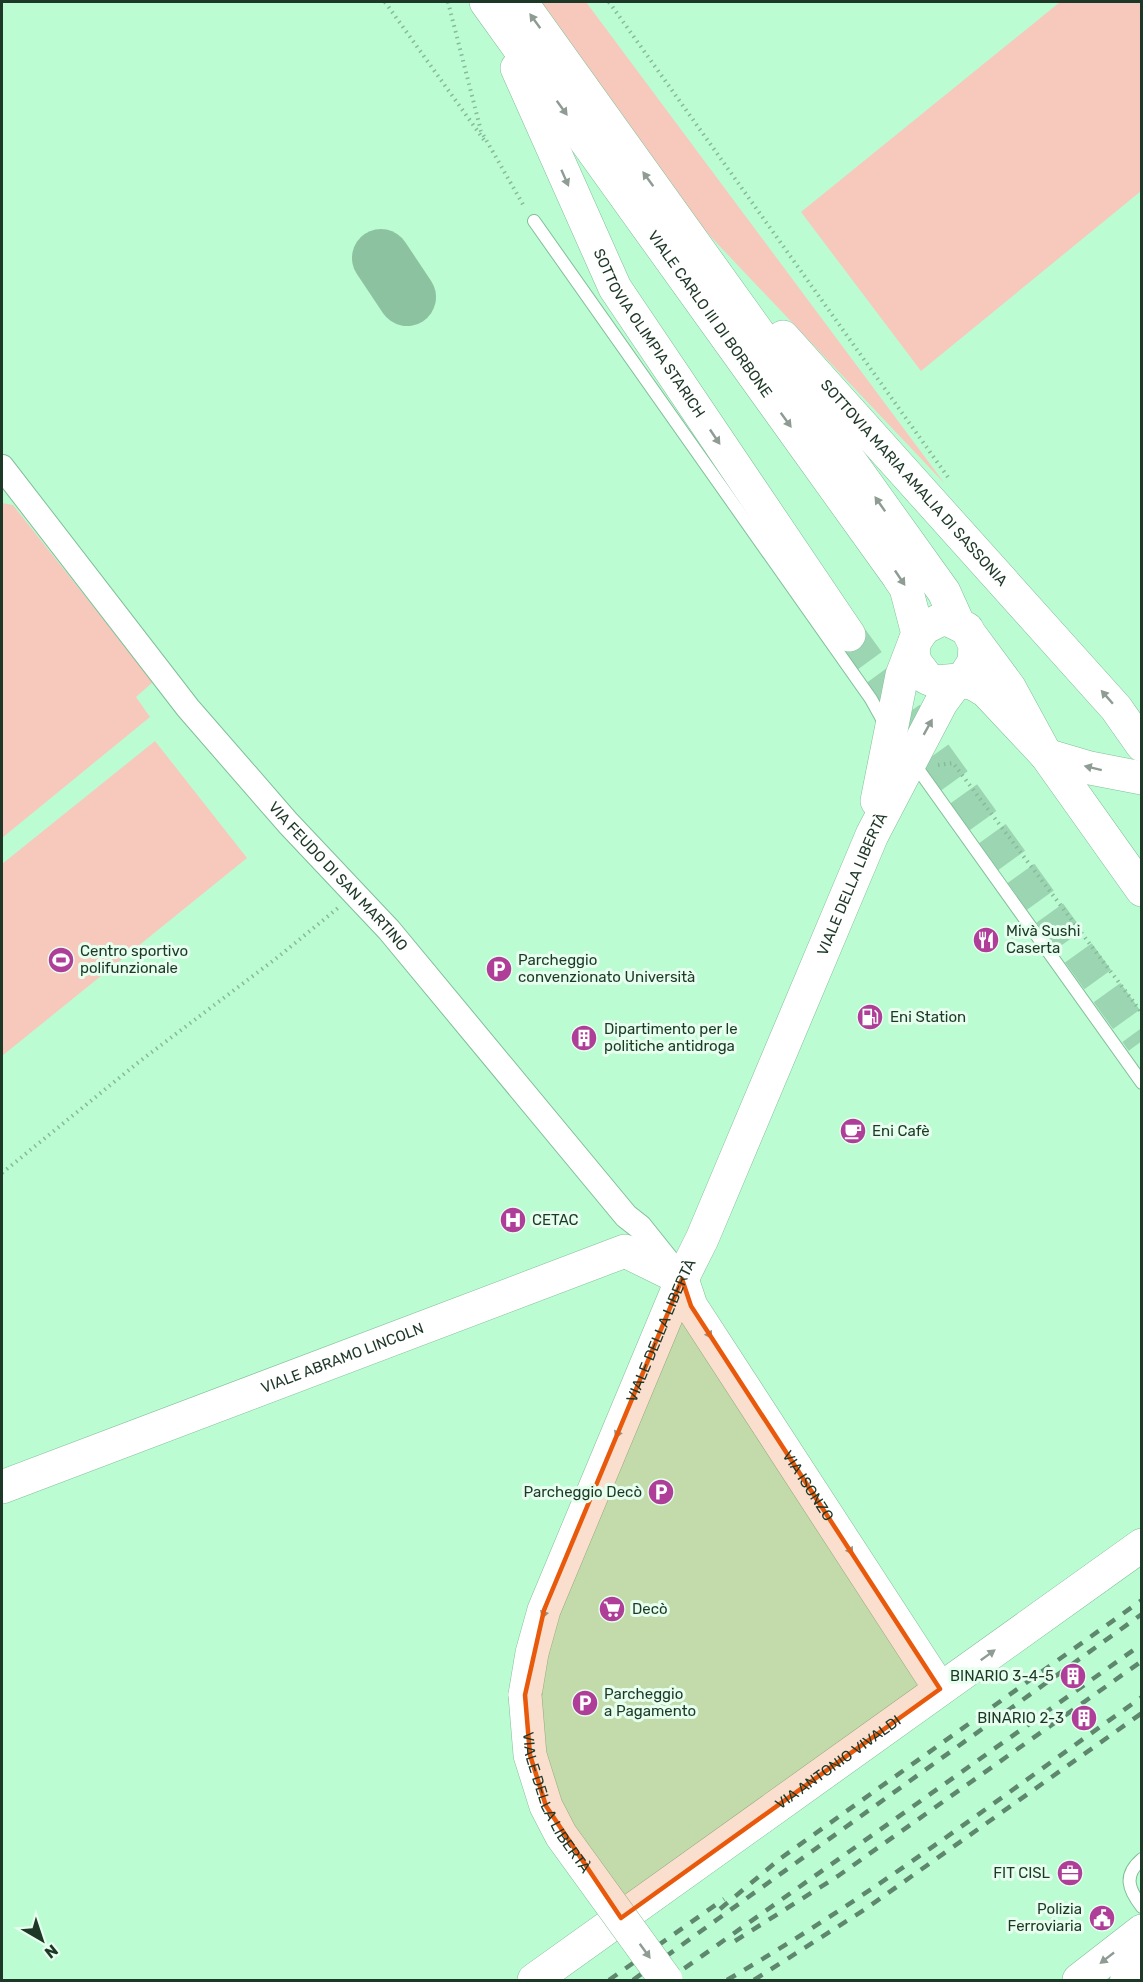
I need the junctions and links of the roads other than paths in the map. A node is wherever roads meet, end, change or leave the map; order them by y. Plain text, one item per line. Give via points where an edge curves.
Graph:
1 (499, 4) edge
2 (534, 221) road end
3 (682, 227) junction
4 (5, 477) edge
5 (965, 630) junction
6 (849, 635) tunnel mouth
7 (916, 638) junction
8 (957, 680) junction
9 (1142, 745) edge
10 (906, 754) junction
11 (1046, 754) junction
12 (1142, 778) edge
13 (1142, 890) edge
14 (1142, 1083) edge
15 (682, 1279) junction
16 (2, 1487) edge
17 (1142, 1545) edge
18 (940, 1689) junction
19 (1142, 1859) edge
20 (1140, 1935) edge
21 (534, 1980) edge
22 (666, 1980) edge
23 (1079, 1980) edge
24 (1122, 1980) edge

3 -> 1 street, VIALE CARLO III DI BORBONE
1 -> 6 street, SOTTOVIA OLIMPIA STARICH via 615,288
1 -> 7 street, VIALE CARLO III DI BORBONE via 906,588
2 - 10 lane
5 -> 3 street, VIALE CARLO III DI BORBONE via 944,592
9 -> 3 street, SOTTOVIA MARIA AMALIA DI SASSONIA via 1116,708 992,567
4 - 15 street, VIA FEUDO DI SAN MARTINO via 188,708 288,823 389,930
5 - 7 street via 940,620 924,628
5 - 8 street, VIALE CARLO III DI BORBONE via 976,654 965,676
5 - 11 street, VIALE CARLO III DI BORBONE via 1009,687
7 - 8 street, VIALE CARLO III DI BORBONE via 915,662 927,678 947,683
7 - 10 street via 904,668
10 -> 8 street, VIALE DELLA LIBERTÀ
8 - 11 street, VIALE CARLO III DI BORBONE via 986,691
10 - 14 lane
10 - 15 street, VIALE DELLA LIBERTÀ
12 -> 11 street, VIALE CARLO III DI BORBONE
11 - 13 street, VIALE CARLO III DI BORBONE
15 - 16 street, VIALE ABRAMO LINCOLN via 625,1251
15 -> 18 street, VIA ISONZO via 692,1306
15 -> 22 street, VIALE DELLA LIBERTÀ, bridge via 544,1610 525,1695 530,1755 546,1806 561,1835
18 -> 17 street, VIA ANTONIO VIVALDI
18 - 21 street, VIA ANTONIO VIVALDI
19 - 20 lane via 1132,1868 1128,1881
20 -> 23 street
20 - 24 street

